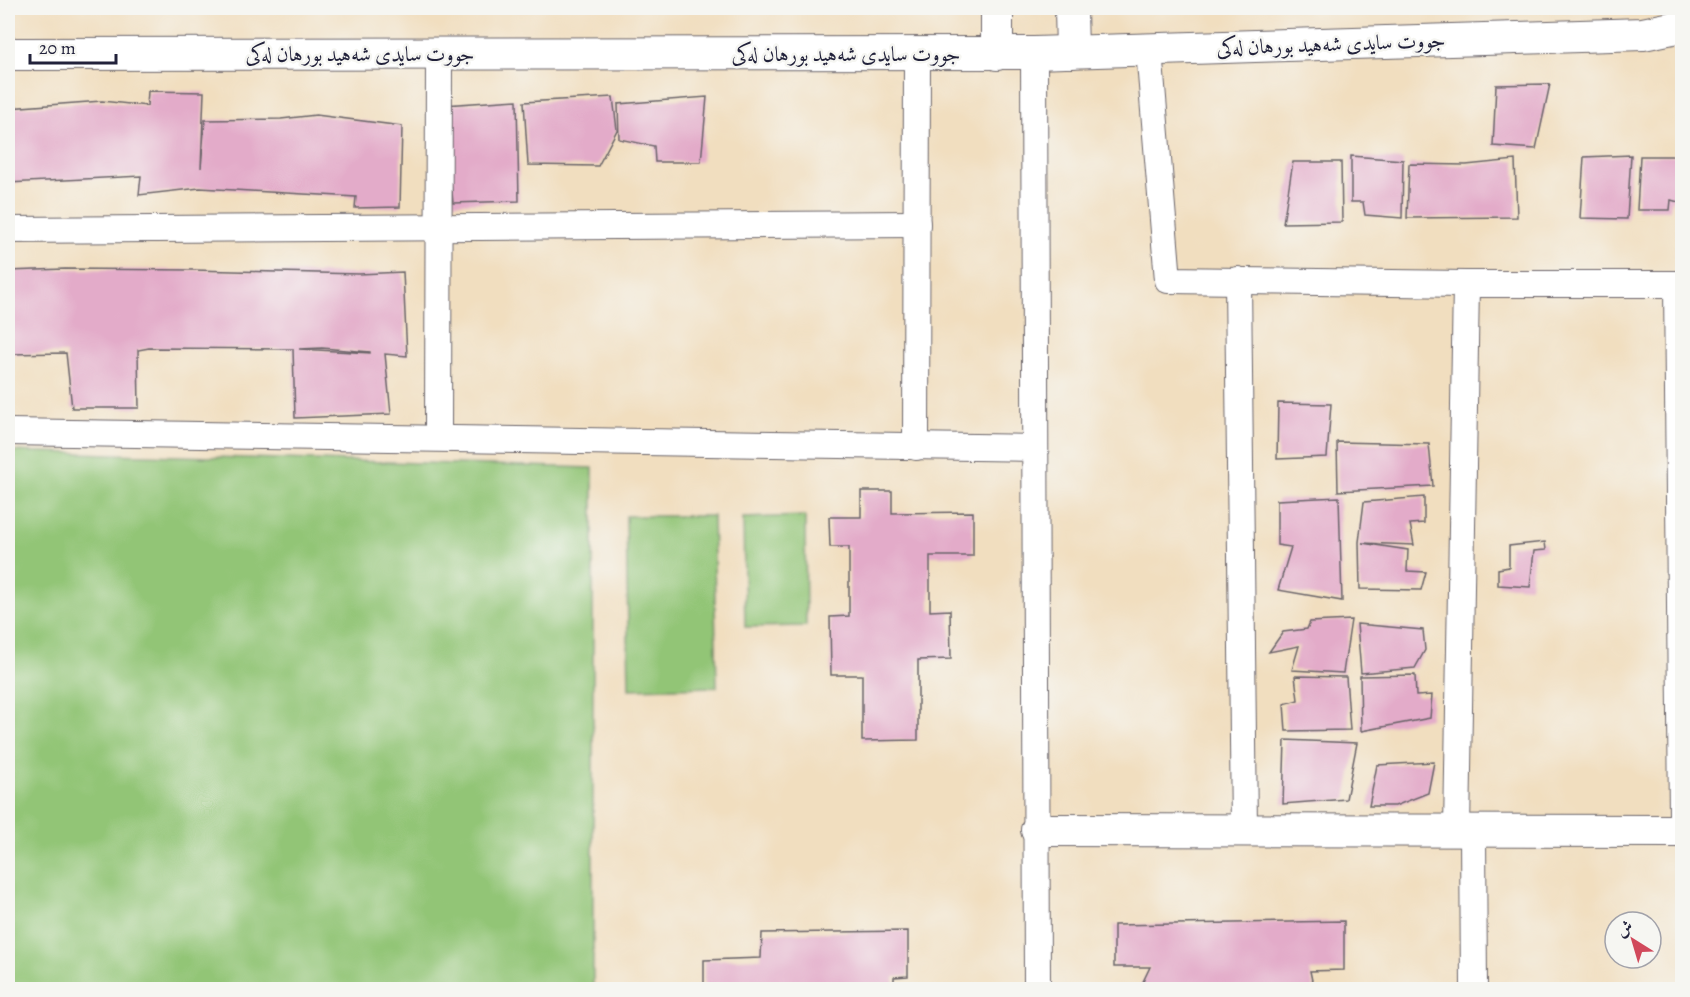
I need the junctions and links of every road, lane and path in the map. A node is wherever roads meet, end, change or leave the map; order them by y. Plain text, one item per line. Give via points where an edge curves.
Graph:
1 (997, 8) edge
2 (1071, 8) edge
3 (1683, 26) edge
4 (1149, 50) junction
5 (1072, 52) junction
6 (8, 54) edge
7 (439, 54) junction
8 (917, 54) junction
9 (997, 54) junction
10 (1034, 54) junction
11 (917, 224) junction
12 (439, 227) junction
13 (8, 230) edge
14 (1238, 280) junction
15 (1466, 284) junction
16 (1680, 284) edge
17 (8, 432) edge
18 (438, 437) junction
19 (916, 447) junction
20 (1035, 448) junction
21 (1681, 556) edge
22 (1683, 819) edge
23 (1036, 830) junction
24 (1244, 830) junction
25 (1465, 831) junction
26 (1683, 831) edge
27 (1037, 990) edge
28 (1474, 990) edge

1 - 9 street
2 - 5 street
3 - 4 street, جووت سایدی شەهید بورهان لەکی via 1643,34
4 - 5 street, جووت سایدی شەهید بورهان لەکی
4 - 14 street via 1168,280
5 - 10 street, جووت سایدی شەهید بورهان لەکی
6 - 7 street, جووت سایدی شەهید بورهان لەکی
7 - 8 street, جووت سایدی شەهید بورهان لەکی
7 - 12 street
8 - 9 street, جووت سایدی شەهید بورهان لەکی
8 - 11 street
9 - 10 street, جووت سایدی شەهید بورهان لەکی
10 - 20 street
11 - 12 street
11 - 19 street
12 - 13 street
12 - 18 street
14 - 15 street
14 - 24 street
15 - 16 street
15 - 25 street
16 - 21 street
17 - 18 street
18 - 19 street
19 - 20 street
20 - 23 street
21 - 22 street
23 - 24 street
23 - 27 street
24 - 25 street
25 - 26 street
25 - 28 street

